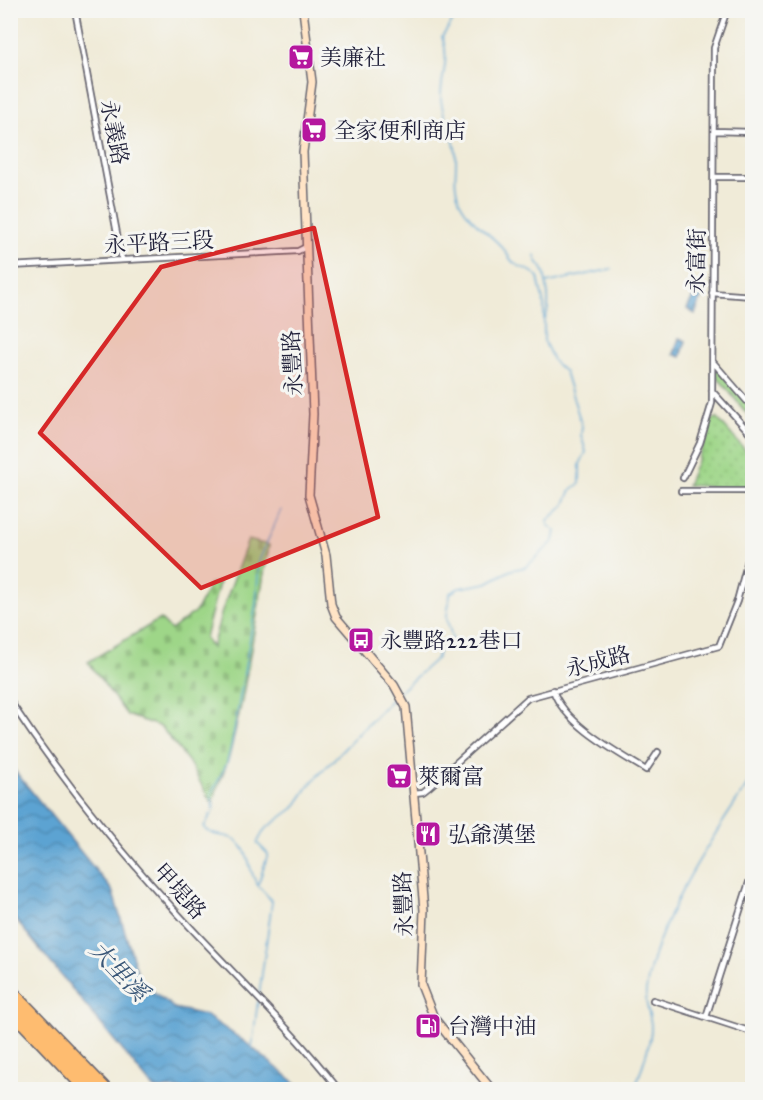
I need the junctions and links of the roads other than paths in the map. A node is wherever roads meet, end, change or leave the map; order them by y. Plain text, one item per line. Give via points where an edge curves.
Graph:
1 (75, 10) edge
2 (303, 10) edge
3 (727, 10) edge
4 (714, 131) junction
5 (753, 132) edge
6 (714, 177) junction
7 (753, 177) edge
8 (309, 246) junction
9 (122, 260) junction
10 (10, 266) edge
11 (712, 293) junction
12 (753, 296) edge
13 (712, 361) junction
14 (712, 391) junction
15 (753, 407) edge
16 (753, 435) edge
17 (683, 478) dead end
18 (681, 491) dead end
19 (753, 491) edge
20 (753, 545) edge
21 (553, 690) junction
22 (10, 701) edge
23 (658, 752) dead end
24 (414, 793) junction
25 (753, 873) edge
26 (10, 988) edge
27 (10, 998) edge
28 (652, 1000) dead end
29 (10, 1011) edge
30 (10, 1016) edge
31 (706, 1017) junction
32 (753, 1032) edge
33 (753, 1083) edge
34 (80, 1089) edge
35 (85, 1089) edge
36 (98, 1089) edge
37 (103, 1089) edge
38 (108, 1089) edge
39 (339, 1089) edge
40 (492, 1089) edge
41 (748, 1089) edge

1 - 9 street, 永義路
2 - 8 street, 永豐路 via 312,82 303,152
3 - 4 street, 永富街 via 714,45
4 - 5 street
4 - 6 street, 永富街
6 - 7 street
6 - 11 street, 永富街
8 - 9 street, 永平路三段 via 298,251
8 - 24 street, 永豐路 via 308,354 313,414 309,500 326,555 336,616 400,692 408,714
9 - 10 street, 永平路三段
11 - 12 street
11 - 13 street, 永富街
13 - 14 street, 永富街
13 - 15 street
14 - 16 street
14 - 17 street, 永富街 via 705,427
18 - 19 street
20 - 21 street, 永成路 via 719,646
21 - 23 street via 556,701 582,727 646,770
21 - 24 street, 永成路 via 523,701 428,788
22 - 39 street, 甲堤路 via 114,840
24 - 40 street, 永豐路 via 424,922 424,995 434,1018
25 - 31 street
26 - 37 street
26 - 38 highway
27 - 36 highway
28 - 31 street
29 - 35 highway
30 - 34 street
31 - 32 street
33 - 41 street

